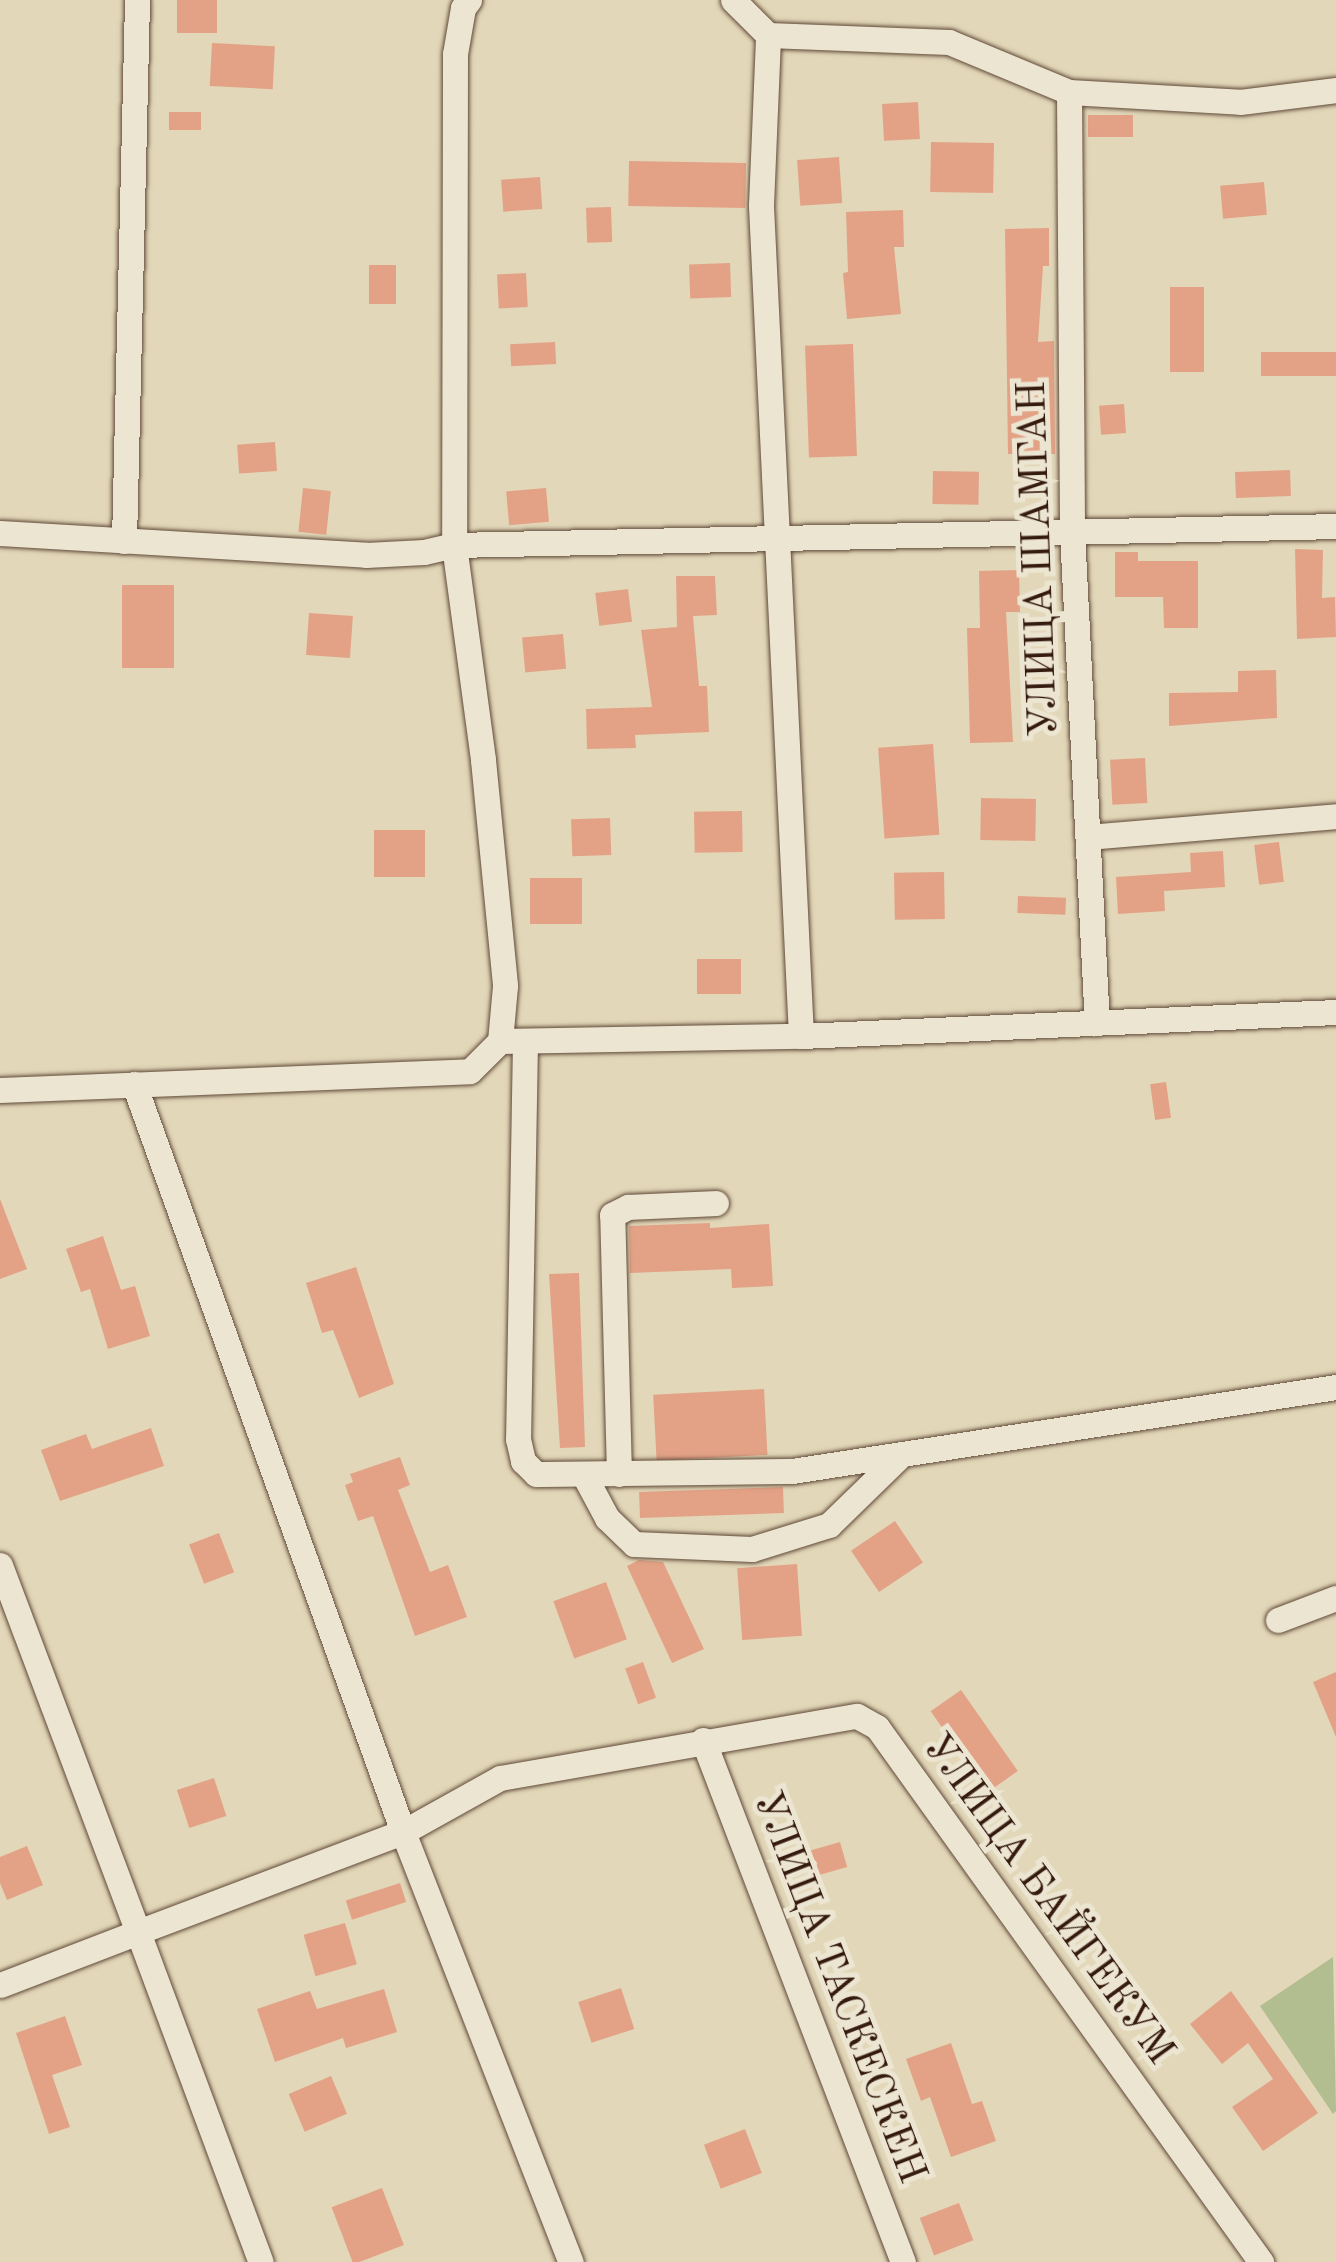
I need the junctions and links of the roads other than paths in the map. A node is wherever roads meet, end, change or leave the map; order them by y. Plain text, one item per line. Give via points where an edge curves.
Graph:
1 (137, 0) edge
2 (469, 0) edge
3 (733, 0) edge
4 (768, 34) junction
5 (1336, 90) edge
6 (1070, 92) junction
7 (1336, 526) edge
8 (1072, 532) junction
9 (0, 533) edge
10 (776, 538) junction
11 (124, 540) junction
12 (454, 544) junction
13 (1336, 816) edge
14 (1088, 837) junction
15 (1336, 1012) edge
16 (1098, 1022) junction
17 (801, 1036) junction
18 (513, 1041) junction
19 (134, 1084) junction
20 (0, 1090) edge
21 (716, 1203) dead end
22 (1336, 1387) edge
23 (898, 1458) junction
24 (618, 1474) junction
25 (584, 1475) junction
26 (0, 1565) edge
27 (1336, 1598) edge
28 (1278, 1620) dead end
29 (703, 1740) junction
30 (403, 1832) junction
31 (138, 1932) junction
32 (0, 1986) edge
33 (262, 2262) edge
34 (572, 2262) edge
35 (903, 2262) edge
36 (1261, 2262) edge

1 - 11 street
2 - 12 street via 456,54
3 - 4 street
4 - 6 street via 949,42
4 - 10 street via 761,205
5 - 6 street via 1240,102
6 - 8 street, УЛИЦА ШАМГАН
7 - 8 street
8 - 10 street
8 - 14 street, УЛИЦА ШАМГАН
9 - 11 street
10 - 12 street
10 - 17 street
11 - 12 street via 366,554
12 - 18 street
13 - 14 street
14 - 16 street, УЛИЦА ШАМГАН
15 - 16 street
16 - 17 street
17 - 18 street
18 - 19 street via 470,1070
18 - 25 street via 518,1439 522,1461 536,1474
19 - 20 street
19 - 30 street
21 - 24 street via 628,1207 612,1215
22 - 23 street
23 - 24 street via 792,1471
23 - 25 street via 829,1525 752,1548 634,1544 607,1518
24 - 25 street
26 - 31 street
27 - 28 street
29 - 30 street, УЛИЦА БАЙГЕКУМ via 500,1778
29 - 35 street, УЛИЦА ТАСКЕСКЕН
29 - 36 street, УЛИЦА БАЙГЕКУМ via 857,1716 877,1727
30 - 31 street, УЛИЦА БАЙГЕКУМ
30 - 34 street
31 - 32 street, УЛИЦА БАЙГЕКУМ
31 - 33 street

